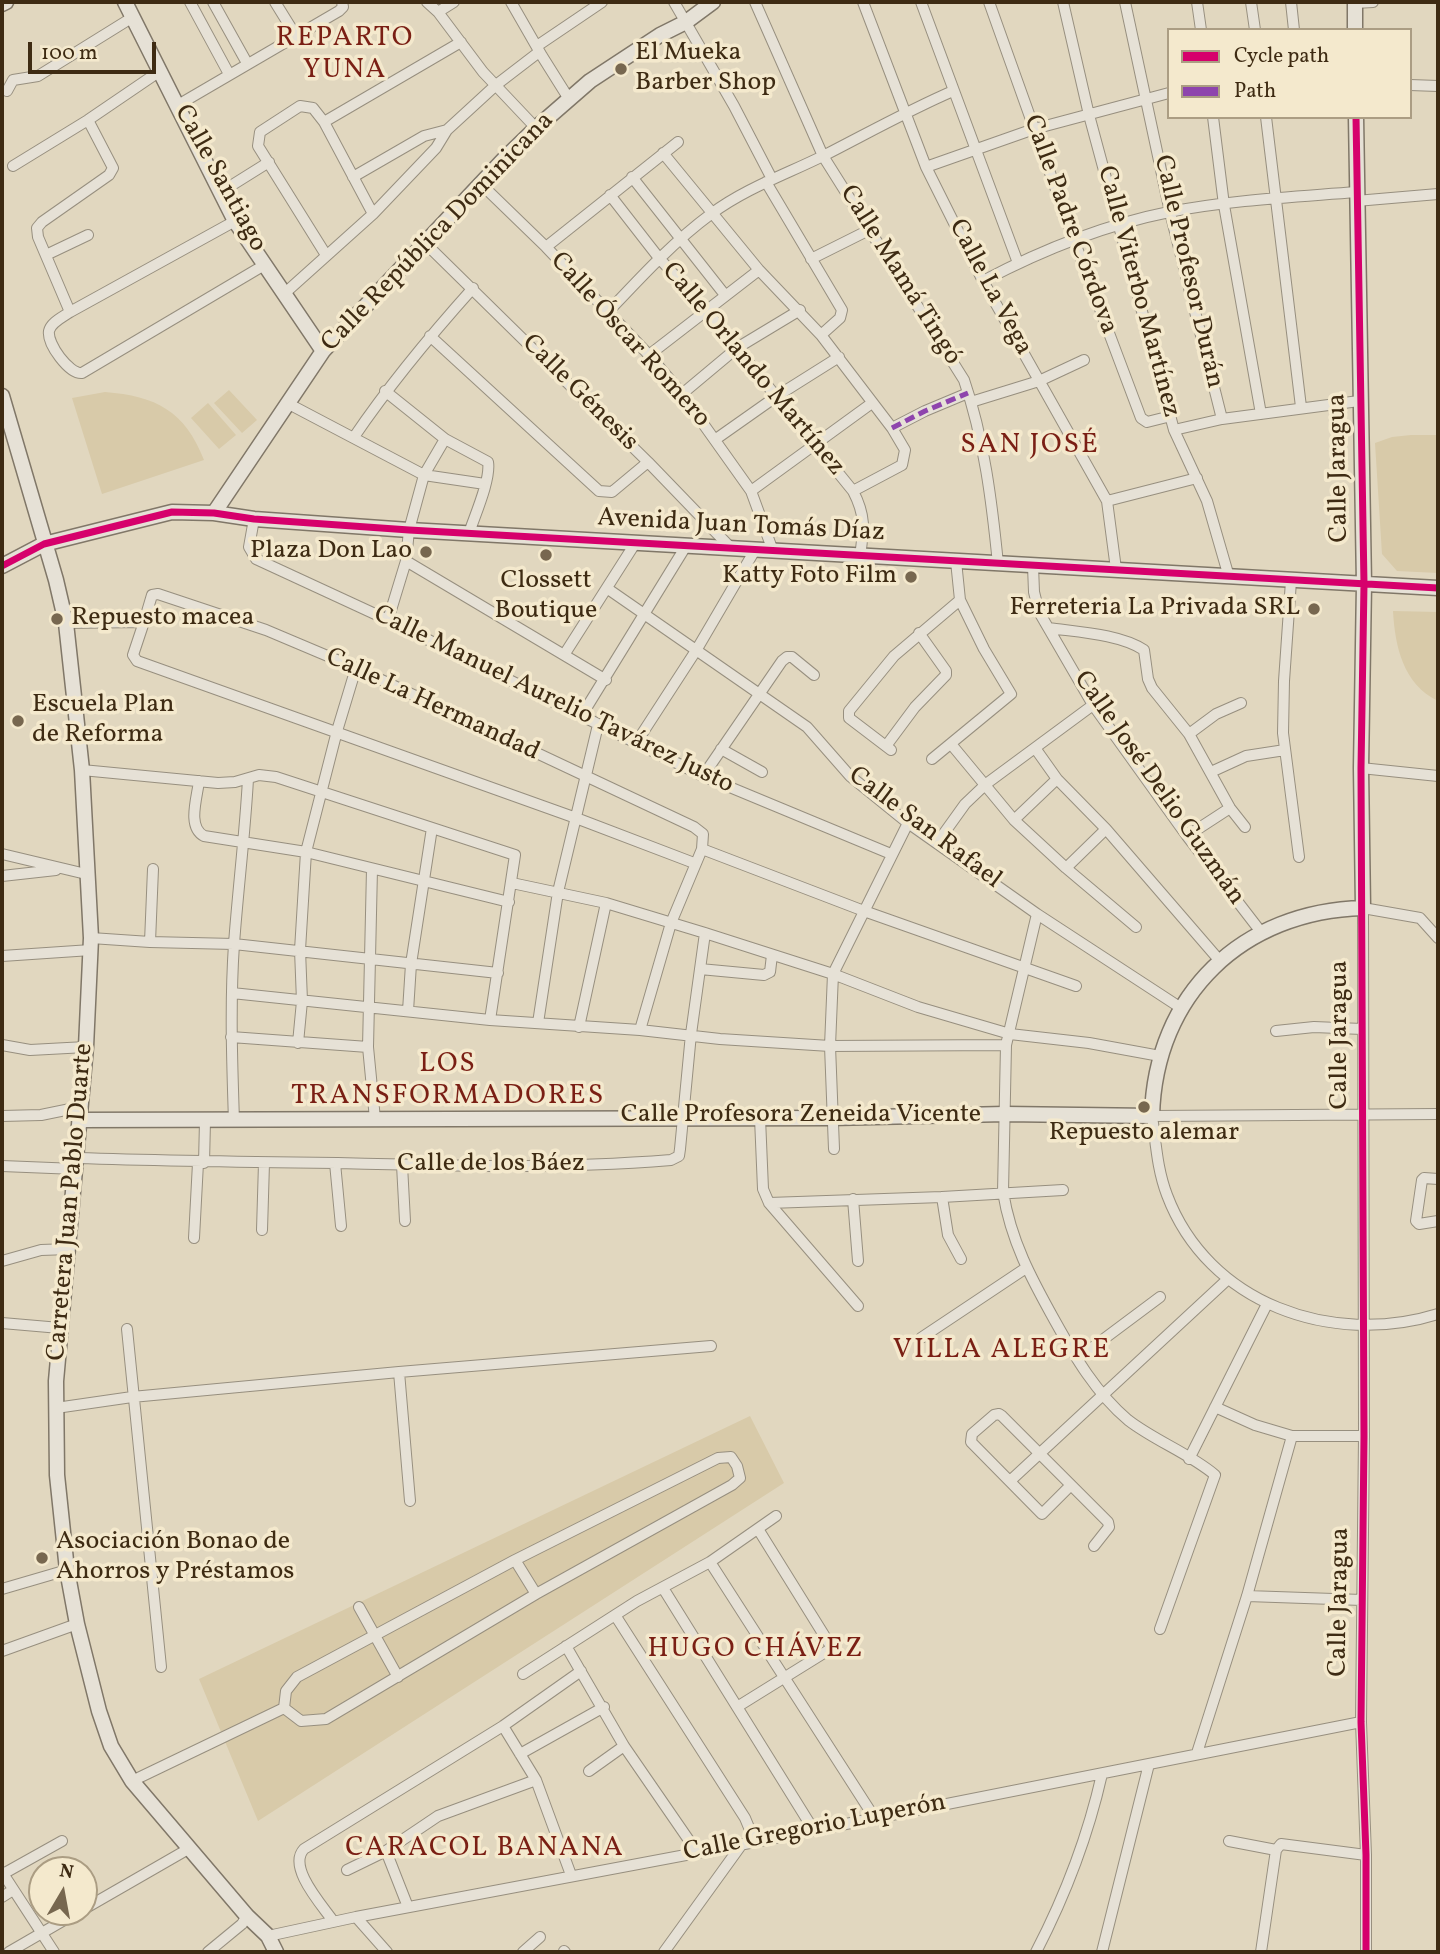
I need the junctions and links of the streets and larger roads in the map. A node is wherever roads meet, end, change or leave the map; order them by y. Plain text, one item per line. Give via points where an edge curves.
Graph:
1 (125, 2) edge
2 (190, 2) edge
3 (213, 2) edge
4 (275, 2) edge
5 (342, 2) edge
6 (427, 2) edge
7 (454, 2) edge
8 (511, 2) edge
9 (602, 2) edge
10 (674, 2) edge
11 (713, 2) edge
12 (755, 2) edge
13 (863, 2) edge
14 (921, 2) edge
15 (989, 2) edge
16 (1063, 2) edge
17 (1125, 2) edge
18 (1198, 2) edge
19 (1251, 2) edge
20 (1291, 2) edge
21 (1355, 2) edge
22 (1373, 2) edge
23 (438, 12) junction
24 (132, 17) junction
25 (687, 22) junction
26 (1201, 28) edge
27 (1255, 28) edge
28 (1294, 28) edge
29 (1355, 28) edge
30 (296, 36) junction
31 (461, 42) junction
32 (538, 49) junction
33 (247, 63) junction
34 (160, 71) junction
35 (229, 74) junction
36 (496, 85) junction
37 (1412, 85) edge
38 (1438, 86) edge
39 (953, 90) junction
40 (7, 91) dead end
41 (1167, 94) edge
42 (569, 99) junction
43 (1147, 99) junction
44 (178, 105) junction
45 (905, 111) junction
46 (1088, 115) junction
47 (1213, 119) edge
48 (1266, 119) edge
49 (1356, 119) edge
50 (88, 120) junction
51 (324, 122) junction
52 (536, 128) junction
53 (1034, 129) junction
54 (447, 130) junction
55 (678, 142) dead end
56 (977, 149) junction
57 (663, 153) junction
58 (823, 156) junction
59 (269, 162) junction
60 (13, 166) dead end
61 (926, 167) junction
62 (353, 177) junction
63 (632, 177) junction
64 (769, 180) junction
65 (481, 184) junction
66 (221, 192) junction
67 (1438, 194) edge
68 (610, 195) junction
69 (1356, 196) junction
70 (1276, 199) junction
71 (1224, 205) junction
72 (1170, 212) junction
73 (712, 213) junction
74 (373, 214) junction
75 (235, 220) junction
76 (1118, 225) junction
77 (871, 229) junction
78 (88, 235) dead end
79 (681, 240) junction
80 (1074, 240) junction
81 (424, 242) junction
82 (546, 247) junction
83 (46, 255) junction
84 (326, 255) junction
85 (659, 258) junction
86 (811, 259) junction
87 (1018, 263) junction
88 (265, 264) junction
89 (759, 270) junction
90 (983, 281) junction
91 (473, 288) junction
92 (285, 293) junction
93 (725, 295) junction
94 (706, 310) junction
95 (800, 310) junction
96 (70, 312) junction
97 (607, 313) junction
98 (821, 335) junction
99 (430, 336) junction
100 (737, 348) junction
101 (323, 351) junction
102 (649, 355) junction
103 (839, 358) junction
104 (1084, 360) dead end
105 (1039, 381) junction
106 (385, 391) junction
107 (682, 394) junction
108 (2, 396) edge
109 (778, 396) junction
110 (970, 398) junction
111 (1359, 401) junction
112 (287, 402) junction
113 (872, 403) junction
114 (1301, 407) junction
115 (1261, 414) junction
116 (1171, 416) junction
117 (1222, 419) junction
118 (892, 428) junction
119 (1174, 430) junction
120 (354, 437) junction
121 (445, 439) junction
122 (716, 439) junction
123 (814, 444) junction
124 (648, 462) junction
125 (424, 475) junction
126 (1197, 478) junction
127 (485, 484) junction
128 (751, 491) junction
129 (853, 491) junction
130 (1107, 502) junction
131 (214, 513) junction
132 (254, 519) junction
133 (409, 530) junction
134 (469, 533) junction
135 (636, 542) junction
136 (44, 544) junction
137 (686, 546) junction
138 (731, 548) junction
139 (755, 550) junction
140 (773, 551) junction
141 (860, 556) junction
142 (406, 561) junction
143 (956, 561) junction
144 (998, 564) junction
145 (2, 566) edge
146 (1033, 566) junction
147 (1116, 569) junction
148 (1228, 577) junction
149 (1291, 581) junction
150 (1364, 584) junction
151 (1438, 588) edge
152 (608, 589) junction
153 (960, 600) junction
154 (645, 614) junction
155 (388, 620) junction
156 (144, 622) junction
157 (66, 623) junction
158 (1049, 628) junction
159 (919, 634) junction
160 (697, 649) junction
161 (564, 655) junction
162 (356, 668) junction
163 (814, 675) dead end
164 (606, 680) junction
165 (759, 692) junction
166 (1241, 703) dead end
167 (1093, 705) junction
168 (582, 715) junction
169 (598, 725) junction
170 (337, 731) junction
171 (1189, 734) junction
172 (636, 743) junction
173 (951, 744) junction
174 (1035, 748) junction
175 (721, 749) junction
176 (1285, 750) junction
177 (932, 759) dead end
178 (1361, 768) junction
179 (82, 770) junction
180 (762, 772) dead end
181 (1211, 772) junction
182 (703, 776) junction
183 (1438, 776) edge
184 (586, 778) junction
185 (248, 779) junction
186 (1057, 779) junction
187 (199, 781) junction
188 (986, 784) junction
189 (323, 791) junction
190 (1230, 808) junction
191 (576, 818) junction
192 (1014, 820) junction
193 (908, 823) junction
194 (1245, 827) dead end
195 (432, 828) junction
196 (1106, 830) junction
197 (1187, 836) junction
198 (245, 842) junction
199 (937, 843) junction
200 (702, 849) junction
201 (306, 852) junction
202 (2, 854) edge
203 (891, 854) junction
204 (1299, 857) dead end
205 (694, 863) junction
206 (1066, 868) junction
207 (67, 869) junction
208 (153, 869) dead end
209 (372, 869) junction
210 (86, 874) junction
211 (2, 876) edge
212 (425, 882) junction
213 (512, 883) junction
214 (558, 892) junction
215 (509, 902) junction
216 (606, 903) junction
217 (1363, 908) junction
218 (864, 911) junction
219 (1037, 914) junction
220 (671, 923) junction
221 (1136, 927) dead end
222 (1261, 932) junction
223 (705, 933) junction
224 (1438, 938) edge
225 (150, 942) junction
226 (91, 944) junction
227 (234, 944) junction
228 (300, 950) junction
229 (772, 955) junction
230 (2, 956) edge
231 (369, 957) junction
232 (1220, 961) junction
233 (411, 964) junction
234 (1025, 968) junction
235 (700, 969) junction
236 (498, 973) junction
237 (832, 974) junction
238 (1076, 986) dead end
239 (232, 993) junction
240 (302, 1001) junction
241 (369, 1008) junction
242 (1181, 1008) junction
243 (408, 1011) junction
244 (490, 1020) junction
245 (538, 1023) junction
246 (579, 1027) junction
247 (1362, 1029) junction
248 (640, 1030) junction
249 (1276, 1031) dead end
250 (691, 1034) junction
251 (1010, 1034) junction
252 (232, 1037) junction
253 (298, 1043) junction
254 (2, 1045) edge
255 (1006, 1045) junction
256 (830, 1046) junction
257 (86, 1047) junction
258 (368, 1047) junction
259 (1160, 1056) junction
260 (80, 1114) junction
261 (1005, 1114) junction
262 (1438, 1114) edge
263 (1362, 1115) junction
264 (2, 1116) edge
265 (1152, 1116) junction
266 (685, 1117) junction
267 (760, 1118) junction
268 (831, 1118) junction
269 (375, 1119) junction
270 (205, 1121) junction
271 (234, 1121) junction
272 (834, 1149) dead end
273 (76, 1163) junction
274 (201, 1163) junction
275 (264, 1163) junction
276 (335, 1163) junction
277 (402, 1165) junction
278 (2, 1166) edge
279 (1438, 1179) edge
280 (1063, 1190) dead end
281 (1003, 1192) junction
282 (942, 1197) junction
283 (853, 1199) junction
284 (769, 1203) junction
285 (405, 1221) dead end
286 (1438, 1221) edge
287 (341, 1226) dead end
288 (262, 1230) dead end
289 (194, 1238) dead end
290 (69, 1250) junction
291 (961, 1259) dead end
292 (2, 1261) edge
293 (858, 1261) dead end
294 (1026, 1268) junction
295 (1228, 1279) junction
296 (1160, 1297) dead end
297 (1267, 1304) junction
298 (858, 1306) dead end
299 (1438, 1314) edge
300 (2, 1323) edge
301 (1364, 1325) junction
302 (60, 1328) junction
303 (127, 1329) dead end
304 (921, 1338) dead end
305 (711, 1346) dead end
306 (1077, 1359) junction
307 (399, 1371) junction
308 (1102, 1396) junction
309 (132, 1397) junction
310 (1215, 1407) junction
311 (56, 1408) junction
312 (1292, 1436) junction
313 (1364, 1436) junction
314 (1040, 1454) junction
315 (1189, 1459) junction
316 (1010, 1481) junction
317 (1071, 1485) junction
318 (410, 1501) dead end
319 (776, 1516) dead end
320 (758, 1529) junction
321 (1094, 1546) dead end
322 (515, 1560) junction
323 (710, 1562) junction
324 (67, 1570) junction
325 (663, 1588) junction
326 (2, 1589) edge
327 (536, 1594) junction
328 (1247, 1596) junction
329 (1362, 1600) junction
330 (359, 1607) dead end
331 (615, 1615) junction
332 (76, 1624) junction
333 (1160, 1629) dead end
334 (374, 1634) junction
335 (566, 1646) junction
336 (2, 1650) edge
337 (161, 1667) dead end
338 (581, 1671) junction
339 (523, 1674) dead end
340 (398, 1676) junction
341 (786, 1678) junction
342 (604, 1707) junction
343 (737, 1707) junction
344 (284, 1709) junction
345 (1361, 1722) junction
346 (503, 1726) junction
347 (624, 1746) junction
348 (1197, 1753) junction
349 (520, 1754) junction
350 (1149, 1764) junction
351 (589, 1771) dead end
352 (1102, 1774) junction
353 (536, 1780) junction
354 (132, 1781) junction
355 (874, 1817) junction
356 (813, 1829) junction
357 (62, 1841) dead end
358 (1229, 1841) dead end
359 (755, 1842) junction
360 (742, 1844) junction
361 (190, 1848) junction
362 (1276, 1850) junction
363 (386, 1851) junction
364 (697, 1852) junction
365 (1366, 1855) junction
366 (347, 1870) dead end
367 (3, 1873) edge
368 (571, 1875) junction
369 (13, 1890) junction
370 (2, 1897) edge
371 (98, 1901) edge
372 (408, 1908) junction
373 (247, 1916) junction
374 (356, 1917) junction
375 (333, 1921) junction
376 (54, 1926) edge
377 (42, 1933) junction
378 (268, 1936) junction
379 (540, 1937) dead end
380 (9, 1952) edge
381 (54, 1952) edge
382 (208, 1952) edge
383 (276, 1952) edge
384 (387, 1952) edge
385 (523, 1952) edge
386 (664, 1952) edge
387 (1036, 1952) edge
388 (1102, 1952) edge
389 (1261, 1952) edge
390 (1366, 1952) edge

1 - 24 street, Calle Santiago
2 - 35 street
3 - 33 street
4 - 30 street
5 - 30 street via 340,11
6 - 23 street
7 - 23 street
8 - 32 street
9 - 32 street
10 - 25 street
11 - 25 street, Calle República Dominicana
12 - 58 street, Calle Mamá Tingó
13 - 45 street, Calle La Vega
14 - 39 street
15 - 53 street, Calle Padre Córdova
16 - 46 street, Calle Viterbo Martínez
17 - 43 street, Calle Profesor Durán
18 - 26 street
19 - 27 street
20 - 28 street
21 - 22 street
21 - 29 street
23 - 31 street
24 - 34 street, Calle Santiago
24 - 40 street via 38,76 13,80
25 - 42 street, Calle República Dominicana via 614,65
25 - 64 street
30 - 33 street
31 - 36 street
31 - 51 street
32 - 36 street
32 - 42 street
33 - 35 street
34 - 44 street, Calle Santiago
34 - 50 street
35 - 44 street
36 - 52 street
36 - 54 street
37 - 38 street
39 - 45 street
39 - 56 street
41 - 43 street
42 - 52 street, Calle República Dominicana
43 - 46 street
43 - 72 street, Calle Profesor Durán
44 - 66 street, Calle Santiago
45 - 58 street
45 - 61 street, Calle La Vega
46 - 53 street
46 - 76 street, Calle Viterbo Martínez
47 - 71 street
48 - 70 street
49 - 69 street, Calle Jaragua
50 - 60 street
50 - 83 street via 113,168 42,222 37,229
51 - 59 street via 313,108 300,106 260,132 258,146
51 - 62 street
52 - 65 street, Calle República Dominicana
53 - 56 street
53 - 80 street, Calle Padre Córdova
54 - 62 street via 424,136
54 - 74 street via 436,148
55 - 57 street
56 - 61 street
56 - 87 street
57 - 63 street
57 - 73 street
58 - 64 street
58 - 77 street, Calle Mamá Tingó
59 - 66 street
59 - 84 street
61 - 90 street, Calle La Vega
62 - 74 street
63 - 68 street
63 - 79 street
64 - 73 street
64 - 86 street
65 - 81 street, Calle República Dominicana
65 - 82 street, Calle Óscar Romero
66 - 75 street, Calle Santiago
67 - 69 street
68 - 82 street
68 - 85 street, Calle Orlando Martínez
69 - 70 street
69 - 111 street, Calle Jaragua
70 - 71 street
70 - 114 street
71 - 72 street
71 - 115 street
72 - 76 street
72 - 117 street, Calle Profesor Durán
73 - 79 street
73 - 89 street
74 - 84 street
75 - 88 street, Calle Santiago
75 - 96 street
76 - 80 street
76 - 116 street, Calle Viterbo Martínez
77 - 86 street
77 - 110 street, Calle Mamá Tingó via 964,380
78 - 83 street
79 - 85 street
79 - 93 street
80 - 87 street
80 - 116 street, Calle Padre Córdova via 1140,418 1147,422
81 - 91 street, Calle Génesis
81 - 101 street, Calle República Dominicana
82 - 97 street, Calle Óscar Romero
83 - 96 street
84 - 92 street
85 - 94 street, Calle Orlando Martínez
85 - 97 street
86 - 98 street via 842,310 840,318
87 - 90 street
88 - 92 street, Calle Santiago
88 - 96 street via 75,374 49,332 52,324
89 - 93 street
89 - 95 street
90 - 105 street, Calle La Vega
91 - 99 street
91 - 124 street, Calle Génesis
92 - 101 street, Calle Santiago
93 - 94 street
94 - 100 street, Calle Orlando Martínez
94 - 102 street
95 - 98 street
95 - 100 street
97 - 102 street, Calle Óscar Romero
98 - 103 street
99 - 106 street
99 - 124 street via 599,491 612,492
100 - 107 street
100 - 109 street, Calle Orlando Martínez
101 - 112 street, Calle República Dominicana
102 - 107 street, Calle Óscar Romero
103 - 109 street
103 - 113 street
104 - 105 street
105 - 110 street
105 - 130 street, Calle La Vega
106 - 120 street
106 - 121 street
107 - 122 street, Calle Óscar Romero
108 - 136 street, Carretera Juan Pablo Duarte
109 - 122 street
109 - 123 street, Calle Orlando Martínez
110 - 118 street via 925,411
110 - 144 street, Calle Mamá Tingó via 993,512
111 - 114 street
111 - 150 street, Calle Jaragua
112 - 120 street
112 - 131 street, Calle República Dominicana
113 - 118 street
113 - 123 street
114 - 115 street
115 - 117 street
116 - 119 street, Calle Viterbo Martínez
117 - 119 street
118 - 129 street via 905,450 902,465
119 - 126 street, Calle Viterbo Martínez
120 - 125 street
121 - 125 street
121 - 127 street via 488,462
122 - 128 street, Calle Óscar Romero
123 - 128 street
123 - 129 street, Calle Orlando Martínez
124 - 138 street, Calle Génesis
125 - 127 street
125 - 133 street
126 - 130 street
126 - 148 street, Calle Viterbo Martínez
127 - 134 street
128 - 140 street, Calle Óscar Romero
129 - 141 street, Calle Orlando Martínez via 865,526
130 - 147 street, Calle La Vega
131 - 132 street, Avenida Juan Tomás Díaz
131 - 136 street, Avenida Juan Tomás Díaz via 172,512
132 - 133 street, Avenida Juan Tomás Díaz
132 - 155 street, Calle Manuel Aurelio Tavárez Justo via 249,547 256,559
133 - 134 street, Avenida Juan Tomás Díaz
133 - 142 street
134 - 135 street, Avenida Juan Tomás Díaz
135 - 137 street, Avenida Juan Tomás Díaz
135 - 152 street
136 - 145 street, Avenida Juan Tomás Díaz
136 - 157 street, Carretera Juan Pablo Duarte
137 - 138 street, Avenida Juan Tomás Díaz
137 - 154 street
138 - 139 street, Avenida Juan Tomás Díaz
139 - 140 street, Avenida Juan Tomás Díaz
139 - 160 street
140 - 141 street, Avenida Juan Tomás Díaz
141 - 143 street, Avenida Juan Tomás Díaz
142 - 155 street
142 - 161 street
143 - 144 street, Avenida Juan Tomás Díaz
143 - 153 street
144 - 146 street, Avenida Juan Tomás Díaz
146 - 147 street, Avenida Juan Tomás Díaz
146 - 158 street, Calle José Delio Guzmán via 1034,593
147 - 148 street, Avenida Juan Tomás Díaz
148 - 149 street, Avenida Juan Tomás Díaz
149 - 150 street, Avenida Juan Tomás Díaz
149 - 176 street
150 - 151 street, Avenida Juan Tomás Díaz
150 - 178 street, Calle Jaragua
152 - 154 street, Calle San Rafael
152 - 161 street
153 - 159 street
153 - 173 street via 1011,694
154 - 160 street, Calle San Rafael
154 - 164 street
155 - 168 street, Calle Manuel Aurelio Tavárez Justo
156 - 157 street
156 - 162 street, Calle La Hermandad via 155,594 266,631
156 - 170 street via 133,655 136,661
157 - 179 street, Carretera Juan Pablo Duarte
158 - 167 street, Calle José Delio Guzmán
158 - 171 street via 1094,634 1144,650 1152,688
159 - 159 street via 849,710 849,718 889,748 915,707 946,675
160 - 165 street, Calle San Rafael
160 - 172 street
161 - 164 street
162 - 170 street
162 - 184 street, Calle La Hermandad
163 - 165 street via 787,657
164 - 168 street
165 - 175 street
165 - 193 street, Calle San Rafael via 807,727 850,776
166 - 171 street
167 - 174 street
167 - 197 street, Calle José Delio Guzmán
168 - 169 street, Calle Manuel Aurelio Tavárez Justo
169 - 172 street, Calle Manuel Aurelio Tavárez Justo
169 - 184 street
170 - 189 street
170 - 191 street
171 - 181 street
172 - 182 street, Calle Manuel Aurelio Tavárez Justo
173 - 177 street
173 - 188 street
174 - 186 street
174 - 188 street
175 - 180 street
175 - 182 street
176 - 181 street via 1246,756
176 - 204 street
178 - 183 street
178 - 217 street, Calle Jaragua
179 - 187 street
179 - 210 street, Carretera Juan Pablo Duarte
181 - 190 street
182 - 203 street, Calle Manuel Aurelio Tavárez Justo
184 - 191 street
184 - 200 street, Calle La Hermandad via 694,827 703,834
185 - 187 street
185 - 189 street via 276,777
185 - 198 street
186 - 192 street
186 - 196 street
187 - 198 street via 193,824 197,832
188 - 192 street
188 - 199 street
189 - 195 street
189 - 201 street
190 - 194 street
190 - 197 street
191 - 205 street
191 - 214 street
192 - 206 street
193 - 199 street, Calle San Rafael
193 - 203 street
195 - 212 street
195 - 213 street via 515,855
196 - 206 street
196 - 232 street
197 - 222 street, Calle José Delio Guzmán
198 - 201 street
198 - 227 street
199 - 219 street, Calle San Rafael
200 - 205 street
200 - 218 street
201 - 209 street
201 - 228 street
202 - 207 street
203 - 218 street
205 - 220 street
206 - 221 street
207 - 210 street
207 - 211 street
208 - 225 street
209 - 212 street
209 - 231 street
210 - 226 street, Carretera Juan Pablo Duarte
212 - 215 street
212 - 233 street
213 - 214 street
213 - 215 street
214 - 216 street
214 - 245 street
215 - 236 street
216 - 220 street
216 - 246 street
217 - 222 street via 1308,914
217 - 224 street via 1420,918
217 - 247 street, Calle Jaragua
218 - 234 street
218 - 237 street
219 - 234 street
219 - 242 street, Calle San Rafael
220 - 223 street
220 - 248 street
222 - 232 street
223 - 229 street
223 - 235 street, Calle de los Báez
225 - 226 street
225 - 227 street
226 - 230 street
226 - 257 street, Carretera Juan Pablo Duarte
227 - 228 street
227 - 239 street
228 - 231 street
228 - 240 street
229 - 235 street via 769,972 764,975
229 - 237 street
231 - 233 street
231 - 241 street
232 - 242 street
233 - 236 street
233 - 243 street
234 - 238 street
234 - 251 street
235 - 250 street, Calle de los Báez
236 - 244 street
237 - 251 street via 918,1007
237 - 256 street
239 - 240 street
239 - 252 street
240 - 241 street
240 - 253 street
241 - 243 street
241 - 258 street
242 - 259 street
243 - 244 street
244 - 245 street
245 - 246 street
246 - 248 street
247 - 249 street
247 - 263 street, Calle Jaragua
248 - 250 street
250 - 256 street
250 - 266 street, Calle de los Báez
251 - 255 street
251 - 259 street
252 - 253 street
252 - 271 street
253 - 258 street
254 - 257 street via 30,1050
255 - 256 street
255 - 261 street
256 - 268 street
257 - 260 street, Carretera Juan Pablo Duarte
258 - 269 street
259 - 265 street
260 - 264 street
260 - 270 street, Calle Profesora Zeneida Vicente
260 - 273 street, Carretera Juan Pablo Duarte
261 - 265 street, Calle Profesora Zeneida Vicente
261 - 268 street, Calle Profesora Zeneida Vicente
261 - 281 street
262 - 263 street, Calle Profesora Zeneida Vicente
263 - 265 street, Calle Profesora Zeneida Vicente
263 - 301 street, Calle Jaragua
265 - 295 street via 1159,1169 1171,1206 1200,1251
266 - 267 street, Calle Profesora Zeneida Vicente
266 - 269 street, Calle Profesora Zeneida Vicente
266 - 277 street, Calle de los Báez via 678,1156 671,1160 581,1166
267 - 268 street, Calle Profesora Zeneida Vicente
267 - 284 street via 763,1189
268 - 272 street
269 - 271 street, Calle Profesora Zeneida Vicente
270 - 271 street, Calle Profesora Zeneida Vicente
270 - 274 street
273 - 274 street, Calle de los Báez
273 - 278 street, Calle de los Báez
273 - 290 street, Carretera Juan Pablo Duarte
274 - 275 street, Calle de los Báez
274 - 289 street
275 - 276 street, Calle de los Báez
275 - 288 street
276 - 277 street, Calle de los Báez
276 - 287 street
277 - 285 street
279 - 286 street via 1422,1180 1416,1222
280 - 281 street
281 - 282 street
281 - 294 street
282 - 283 street
282 - 291 street via 948,1236
283 - 284 street
283 - 293 street
284 - 298 street
290 - 292 street via 41,1250
290 - 302 street, Carretera Juan Pablo Duarte
294 - 304 street
294 - 306 street
295 - 297 street
295 - 308 street
296 - 306 street
297 - 301 street via 1314,1320
297 - 310 street
299 - 301 street
300 - 302 street
301 - 313 street, Calle Jaragua
302 - 311 street, Carretera Juan Pablo Duarte
303 - 309 street
305 - 307 street
306 - 308 street
307 - 309 street
307 - 318 street
308 - 314 street
308 - 315 street via 1136,1426
309 - 311 street
309 - 337 street
310 - 312 street
310 - 315 street
311 - 324 street, Carretera Juan Pablo Duarte via 57,1475
312 - 313 street
312 - 328 street
313 - 329 street, Calle Jaragua
314 - 316 street
314 - 316 street via 999,1414 970,1438
314 - 317 street
315 - 333 street via 1214,1476
316 - 317 street via 1042,1514
317 - 321 street via 1110,1525
319 - 320 street
320 - 323 street
320 - 341 street via 832,1646
322 - 327 street
322 - 327 street via 718,1458 731,1457 737,1466 740,1478 732,1485
322 - 334 street
323 - 325 street
323 - 341 street
324 - 326 street
324 - 332 street, Carretera Juan Pablo Duarte
325 - 331 street
325 - 343 street
327 - 340 street
328 - 329 street
328 - 348 street
329 - 345 street, Calle Jaragua
330 - 334 street
331 - 335 street
331 - 359 street via 745,1818
332 - 336 street
332 - 354 street, Carretera Juan Pablo Duarte via 111,1746
334 - 340 street
334 - 344 street via 297,1677 286,1691
335 - 338 street
335 - 339 street
338 - 342 street
338 - 346 street
340 - 344 street via 326,1719 301,1721
341 - 343 street
341 - 355 street
342 - 347 street
342 - 349 street
343 - 356 street
344 - 354 street
345 - 348 street, Calle Gregorio Luperón
345 - 365 street, Calle Jaragua
346 - 349 street
346 - 375 street via 304,1849 297,1862 300,1872
347 - 351 street
347 - 364 street
348 - 350 street, Calle Gregorio Luperón
349 - 353 street
350 - 352 street, Calle Gregorio Luperón
350 - 388 street
352 - 355 street, Calle Gregorio Luperón
352 - 387 street via 1078,1856
353 - 363 street via 438,1816
353 - 368 street
354 - 361 street, Carretera Juan Pablo Duarte
355 - 356 street, Calle Gregorio Luperón
356 - 359 street, Calle Gregorio Luperón
357 - 367 street
358 - 362 street
359 - 360 street, Calle Gregorio Luperón
360 - 364 street, Calle Gregorio Luperón
360 - 386 street
361 - 371 street
361 - 373 street, Carretera Juan Pablo Duarte
362 - 365 street via 1283,1843
362 - 389 street
363 - 366 street
363 - 372 street
364 - 368 street, Calle Gregorio Luperón
365 - 390 street, Calle Jaragua
367 - 369 street
368 - 372 street, Calle Gregorio Luperón
369 - 370 street
369 - 377 street
372 - 374 street, Calle Gregorio Luperón
373 - 378 street, Carretera Juan Pablo Duarte
373 - 382 street
374 - 375 street, Calle Gregorio Luperón
374 - 384 street
375 - 378 street, Calle Gregorio Luperón
376 - 377 street
377 - 380 street
377 - 381 street
378 - 383 street, Carretera Juan Pablo Duarte
379 - 385 street

